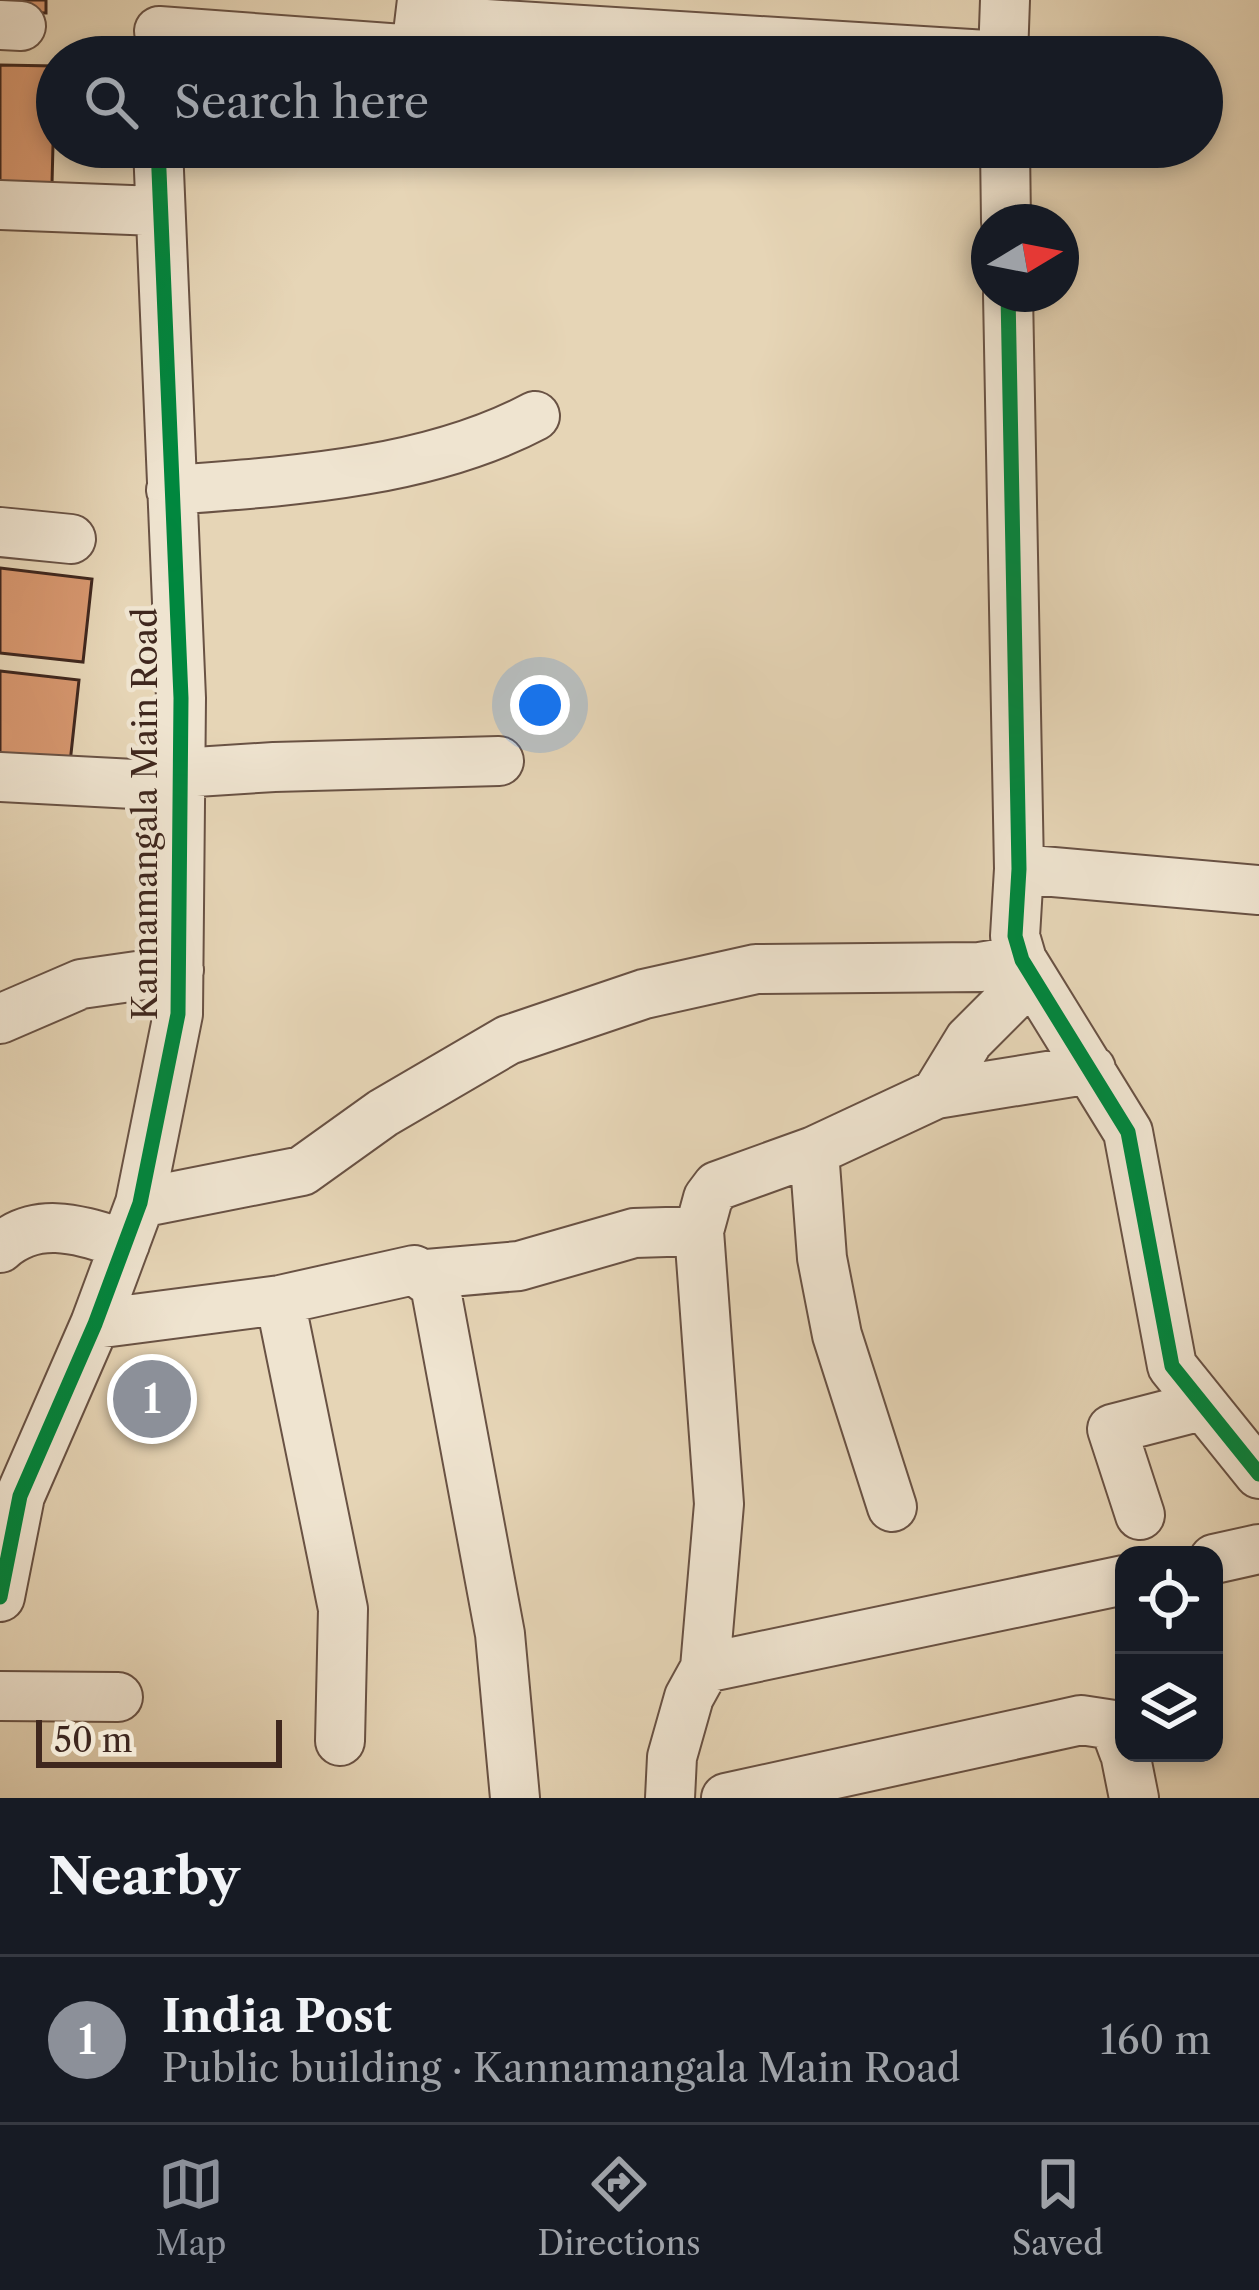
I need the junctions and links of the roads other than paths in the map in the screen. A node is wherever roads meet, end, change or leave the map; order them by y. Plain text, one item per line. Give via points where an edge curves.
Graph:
1 (1005, 0) edge
2 (422, 10) edge
3 (159, 29) edge
4 (245, 36) edge
5 (743, 36) edge
6 (1004, 36) edge
7 (158, 168) edge
8 (1005, 168) edge
9 (1006, 204) edge
10 (0, 205) edge
11 (157, 212) junction
12 (1008, 312) edge
13 (535, 416) dead end
14 (171, 490) junction
15 (0, 532) edge
16 (71, 539) dead end
17 (499, 761) dead end
18 (180, 773) junction
19 (0, 777) edge
20 (1019, 869) junction
21 (1259, 890) edge
22 (1027, 969) junction
23 (178, 970) junction
24 (0, 1019) edge
25 (1091, 1069) junction
26 (936, 1094) junction
27 (814, 1151) junction
28 (133, 1223) junction
29 (700, 1231) junction
30 (0, 1248) edge
31 (427, 1274) junction
32 (280, 1300) junction
33 (95, 1324) junction
34 (1201, 1406) junction
35 (1259, 1474) edge
36 (892, 1508) dead end
37 (1140, 1515) dead end
38 (1259, 1549) edge
39 (1223, 1557) edge
40 (1115, 1582) edge
41 (0, 1597) edge
42 (705, 1668) junction
43 (0, 1696) edge
44 (118, 1697) dead end
45 (1115, 1728) edge
46 (340, 1741) dead end
47 (1126, 1762) edge
48 (515, 1798) edge
49 (670, 1798) edge
50 (726, 1798) edge
51 (1134, 1798) edge

1 - 6 street
2 - 5 street
3 - 4 street
7 - 11 street, Kannamangala Main Road
8 - 9 street
10 - 11 street
11 - 14 street, Kannamangala Main Road
12 - 20 street
13 - 14 street via 492,439 415,457 288,481
14 - 18 street, Kannamangala Main Road
15 - 16 street
17 - 18 street
18 - 19 street via 134,784
18 - 23 street, Kannamangala Main Road
20 - 21 street
20 - 22 street via 1015,937
22 - 25 street
22 - 26 street
22 - 28 street via 756,969 644,994 508,1040 302,1172
23 - 24 street via 81,984
23 - 28 street, Kannamangala Main Road via 178,1014
25 - 26 street
25 - 34 street via 1127,1132 1172,1366
26 - 27 street
27 - 29 street via 717,1186
27 - 36 street via 838,1335
28 - 30 street via 37,1227
28 - 33 street, Kannamangala Main Road
29 - 31 street via 634,1233 520,1266
29 - 42 street via 719,1504
31 - 32 street via 414,1270
31 - 48 street via 500,1634
32 - 33 street
32 - 46 street via 343,1609
33 - 41 street, Kannamangala Main Road via 20,1496
34 - 35 street
34 - 37 street via 1112,1429
38 - 39 street
40 - 42 street
42 - 49 street via 672,1757
43 - 44 street
45 - 50 street via 1081,1720
47 - 51 street

